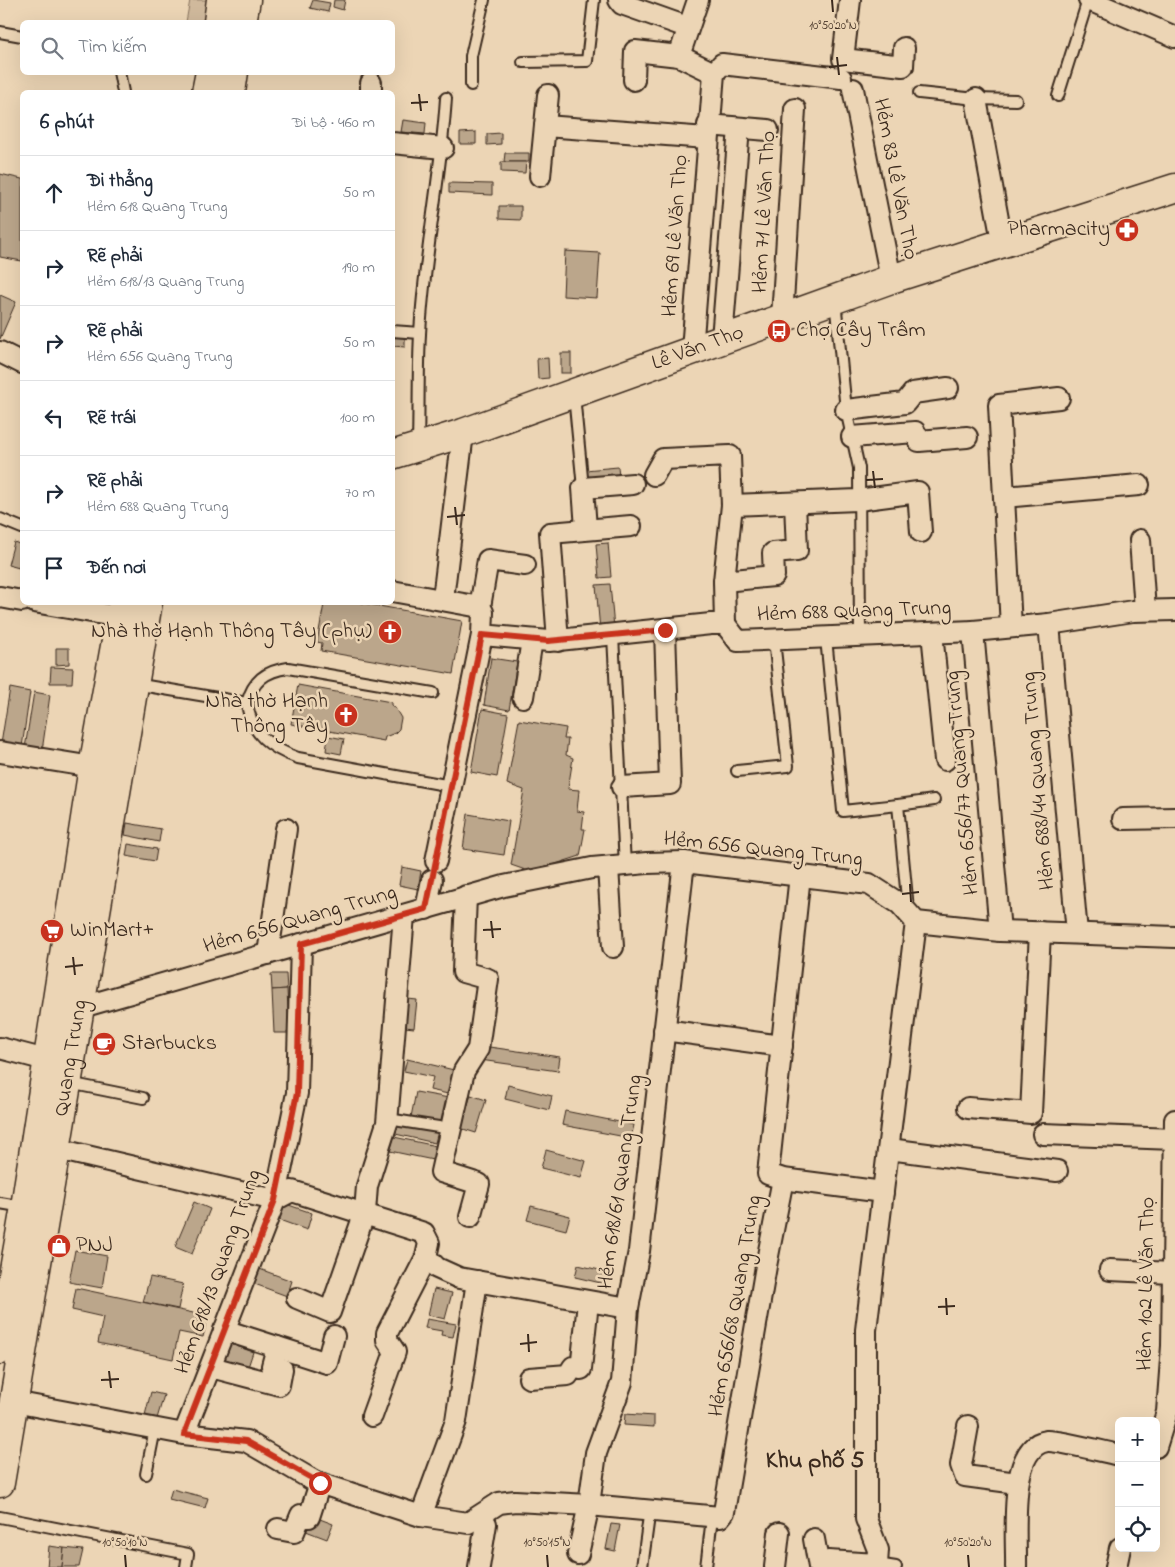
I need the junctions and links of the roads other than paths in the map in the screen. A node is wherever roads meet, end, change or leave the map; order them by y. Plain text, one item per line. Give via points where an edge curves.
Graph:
1 (222, 0) edge
2 (246, 0) edge
3 (484, 0) edge
4 (594, 0) edge
5 (619, 0) edge
6 (698, 0) edge
7 (850, 0) edge
8 (1088, 0) edge
9 (218, 20) edge
10 (242, 20) edge
11 (688, 26) junction
12 (0, 32) edge
13 (20, 36) edge
14 (1175, 37) edge
15 (904, 48) dead end
16 (678, 56) junction
17 (523, 62) dead end
18 (714, 73) junction
19 (120, 75) edge
20 (209, 75) edge
21 (234, 75) edge
22 (845, 75) junction
23 (634, 80) dead end
24 (471, 85) dead end
25 (123, 90) edge
26 (206, 90) edge
27 (231, 90) edge
28 (919, 93) dead end
29 (548, 95) dead end
30 (1058, 96) dead end
31 (446, 98) dead end
32 (976, 99) junction
33 (1016, 100) dead end
34 (794, 109) dead end
35 (545, 126) junction
36 (739, 128) junction
37 (768, 130) dead end
38 (708, 131) junction
39 (395, 143) edge
40 (442, 148) junction
41 (540, 176) dead end
42 (1175, 188) edge
43 (1002, 241) junction
44 (891, 279) junction
45 (835, 299) junction
46 (782, 318) junction
47 (395, 331) edge
48 (420, 333) junction
49 (722, 339) junction
50 (692, 350) junction
51 (0, 352) edge
52 (20, 362) edge
53 (948, 388) dead end
54 (574, 392) junction
55 (1059, 398) dead end
56 (846, 410) junction
57 (463, 433) junction
58 (852, 437) junction
59 (967, 437) dead end
60 (418, 446) junction
61 (395, 454) edge
62 (654, 475) dead end
63 (633, 484) dead end
64 (1139, 485) dead end
65 (583, 488) junction
66 (1004, 497) junction
67 (858, 500) junction
68 (795, 502) junction
69 (732, 505) junction
70 (0, 519) edge
71 (631, 526) dead end
72 (20, 527) edge
73 (586, 528) junction
74 (921, 532) dead end
75 (1140, 540) dead end
76 (524, 565) dead end
77 (724, 581) junction
78 (395, 591) edge
79 (0, 597) edge
80 (442, 599) junction
81 (20, 601) edge
82 (67, 605) edge
83 (147, 605) edge
84 (480, 607) junction
85 (121, 610) edge
86 (1145, 610) junction
87 (1175, 610) edge
88 (726, 624) junction
89 (1049, 624) junction
90 (1011, 627) junction
91 (665, 630) junction
92 (973, 631) junction
93 (932, 633) junction
94 (482, 635) junction
95 (613, 636) junction
96 (860, 637) junction
97 (826, 638) junction
98 (532, 640) junction
99 (774, 640) junction
100 (558, 641) junction
101 (134, 684) junction
102 (433, 693) dead end
103 (523, 697) dead end
104 (246, 703) junction
105 (0, 752) edge
106 (945, 760) dead end
107 (93, 767) junction
108 (737, 771) dead end
109 (451, 786) junction
110 (622, 787) junction
111 (934, 800) dead end
112 (898, 805) junction
113 (1175, 818) edge
114 (1123, 819) dead end
115 (286, 829) dead end
116 (684, 862) junction
117 (617, 866) junction
118 (800, 875) junction
119 (466, 896) junction
120 (426, 909) junction
121 (404, 915) junction
122 (912, 918) junction
123 (1000, 931) junction
124 (1040, 932) junction
125 (1077, 933) junction
126 (1175, 937) edge
127 (301, 944) junction
128 (613, 947) dead end
129 (268, 954) junction
130 (82, 1007) junction
131 (664, 1030) junction
132 (782, 1046) junction
133 (0, 1048) edge
134 (46, 1060) junction
135 (68, 1083) junction
136 (143, 1098) dead end
137 (968, 1108) dead end
138 (388, 1119) junction
139 (451, 1129) junction
140 (1175, 1129) edge
141 (1043, 1134) dead end
142 (57, 1149) junction
143 (890, 1149) junction
144 (1057, 1171) dead end
145 (783, 1179) junction
146 (882, 1192) junction
147 (275, 1200) junction
148 (24, 1206) edge
149 (365, 1212) junction
150 (470, 1216) dead end
151 (1174, 1238) edge
152 (426, 1257) junction
153 (1110, 1270) dead end
154 (1172, 1273) junction
155 (477, 1281) junction
156 (297, 1298) dead end
157 (4, 1299) edge
158 (588, 1302) junction
159 (628, 1308) junction
160 (1173, 1317) edge
161 (224, 1330) junction
162 (334, 1336) dead end
163 (277, 1347) junction
164 (0, 1350) edge
165 (211, 1367) junction
166 (529, 1378) dead end
167 (14, 1402) junction
168 (1171, 1412) edge
169 (372, 1416) dead end
170 (968, 1426) dead end
171 (155, 1429) junction
172 (184, 1434) junction
173 (1160, 1438) edge
174 (1115, 1454) edge
175 (146, 1474) dead end
176 (0, 1483) edge
177 (320, 1483) junction
178 (1017, 1483) junction
179 (588, 1505) junction
180 (650, 1509) junction
181 (421, 1516) junction
182 (0, 1517) edge
183 (479, 1518) junction
184 (712, 1518) junction
185 (278, 1529) dead end
186 (780, 1533) dead end
187 (814, 1539) dead end
188 (1119, 1552) edge
189 (578, 1554) dead end
190 (824, 1564) edge
191 (884, 1566) edge
192 (186, 1567) edge
193 (478, 1567) edge
194 (642, 1567) edge
195 (706, 1567) edge
196 (775, 1567) edge
197 (1016, 1567) edge
198 (1116, 1567) edge

1 - 9 main road
2 - 10 main road
3 - 24 lane via 471,56
4 - 17 lane via 587,61
5 - 11 street via 622,4
6 - 11 street
7 - 22 street, Hẻm 83 Lê Văn Thọ
8 - 14 street
8 - 30 lane
11 - 16 street
12 - 13 lane
15 - 22 street via 903,66
16 - 18 street
16 - 23 street via 635,51
18 - 22 street via 722,64
18 - 38 street, Hẻm 69 Lê Văn Thọ
19 - 25 lane
20 - 26 main road
21 - 27 main road
22 - 44 street, Hẻm 83 Lê Văn Thọ
28 - 32 lane
29 - 35 street
31 - 40 lane
32 - 33 lane
32 - 43 street
34 - 46 street, Hẻm 71 Lê Văn Thọ
35 - 38 street
35 - 41 street
36 - 37 street
36 - 38 street
36 - 49 street
38 - 50 street, Hẻm 69 Lê Văn Thọ
39 - 40 street
40 - 48 lane
42 - 43 main road, Lê Văn Thọ
43 - 44 main road, Lê Văn Thọ
44 - 45 main road, Lê Văn Thọ
45 - 46 main road, Lê Văn Thọ
45 - 56 lane
46 - 49 main road, Lê Văn Thọ
47 - 48 lane
48 - 60 lane
49 - 50 main road, Lê Văn Thọ
50 - 54 main road, Lê Văn Thọ
51 - 52 street
53 - 56 street via 913,394 905,403
54 - 57 main road, Lê Văn Thọ
54 - 65 lane
55 - 66 street via 999,405
56 - 58 lane
57 - 60 main road, Lê Văn Thọ
57 - 80 street
58 - 59 street via 915,432 919,441
58 - 67 lane via 859,468
60 - 61 main road, Lê Văn Thọ
62 - 69 street via 663,459 730,456
63 - 65 street
64 - 66 street
65 - 73 street
66 - 90 street
67 - 68 street
67 - 74 street via 918,492
67 - 96 lane
68 - 69 street
68 - 77 street via 797,551 773,553 774,576
69 - 77 street
70 - 72 lane
71 - 73 street
73 - 100 street via 550,533
75 - 86 street
76 - 84 street via 488,560
77 - 88 street
78 - 80 street
79 - 81 street
80 - 84 street
82 - 85 street
83 - 101 main road, Quang Trung
84 - 94 street via 483,612
85 - 107 main road, Quang Trung
86 - 87 street, Hẻm 688 Quang Trung
86 - 89 street, Hẻm 688 Quang Trung
88 - 91 street, Hẻm 688 Quang Trung
88 - 99 street, Hẻm 688 Quang Trung via 738,641
89 - 90 street, Hẻm 688 Quang Trung
89 - 125 street, Hẻm 688/44 Quang Trung
90 - 92 street, Hẻm 688 Quang Trung
91 - 95 street, Hẻm 688 Quang Trung
91 - 110 street via 670,784
92 - 93 street, Hẻm 688 Quang Trung
92 - 123 street, Hẻm 656/77 Quang Trung
93 - 96 street, Hẻm 688 Quang Trung
93 - 106 street
94 - 98 street, Hẻm 688 Quang Trung
94 - 109 street
95 - 100 street, Hẻm 688 Quang Trung
95 - 110 lane
96 - 97 street, Hẻm 688 Quang Trung
97 - 99 street, Hẻm 688 Quang Trung
97 - 112 lane via 843,811
98 - 100 street, Hẻm 688 Quang Trung
98 - 103 street
99 - 108 lane via 788,766
101 - 104 lane
101 - 130 main road, Quang Trung
102 - 104 lane via 288,668 276,670 258,680
104 - 109 lane via 253,727 261,738 283,753
105 - 107 street
107 - 134 main road, Quang Trung
109 - 120 street
110 - 117 lane
111 - 112 lane
112 - 122 lane
113 - 114 street
115 - 129 street
116 - 117 street, Hẻm 656 Quang Trung
116 - 118 street, Hẻm 656 Quang Trung
116 - 131 street, Hẻm 618/61 Quang Trung
117 - 119 street, Hẻm 656 Quang Trung
117 - 128 street
118 - 122 street, Hẻm 656 Quang Trung via 869,884 900,904
118 - 132 street, Hẻm 656/68 Quang Trung
119 - 120 street, Hẻm 656 Quang Trung
119 - 139 street via 463,972 488,979 478,1049 464,1071
120 - 121 street, Hẻm 656 Quang Trung
121 - 127 street, Hẻm 656 Quang Trung
121 - 138 street
122 - 123 street
122 - 143 street
123 - 124 street
124 - 125 street
124 - 137 street via 1031,1112
125 - 126 street
127 - 129 street, Hẻm 656 Quang Trung
127 - 147 street, Hẻm 618/13 Quang Trung via 297,1093
129 - 130 street, Hẻm 656 Quang Trung
130 - 135 main road, Quang Trung
131 - 132 street
131 - 159 street, Hẻm 618/61 Quang Trung via 639,1251
132 - 145 street, Hẻm 656/68 Quang Trung via 768,1174
133 - 134 street
134 - 148 main road, Quang Trung
135 - 136 lane
135 - 142 main road, Quang Trung
138 - 139 lane
138 - 149 street via 367,1186
139 - 150 street via 442,1172 479,1184
140 - 141 street
140 - 151 street, Hẻm 102 Lê Văn Thọ
142 - 147 street
142 - 148 main road, Quang Trung
143 - 144 street
143 - 146 street
145 - 146 street
145 - 184 street, Hẻm 656/68 Quang Trung via 724,1512 720,1517
146 - 191 street via 866,1330 866,1519
147 - 149 street via 292,1191
147 - 161 street, Hẻm 618/13 Quang Trung
148 - 157 main road, Quang Trung
148 - 167 main road, Quang Trung
149 - 152 street via 424,1233 429,1243
149 - 156 street via 330,1312
151 - 154 street, Hẻm 102 Lê Văn Thọ
152 - 155 street via 437,1268 459,1278
152 - 169 street via 388,1333 386,1340 395,1352
153 - 154 street
154 - 160 street, Hẻm 102 Lê Văn Thọ
155 - 158 street
155 - 181 street via 456,1421
157 - 164 main road, Quang Trung
158 - 159 street
158 - 166 street via 581,1368 573,1367 568,1375
159 - 179 street, Hẻm 618/61 Quang Trung via 622,1382 596,1453
160 - 168 street, Hẻm 102 Lê Văn Thọ
161 - 163 street
161 - 165 street, Hẻm 618/13 Quang Trung
162 - 163 street via 327,1362
163 - 165 street via 272,1366 282,1369 278,1385
165 - 172 street, Hẻm 618/13 Quang Trung
167 - 171 street
167 - 176 main road, Quang Trung
168 - 173 street, Hẻm 102 Lê Văn Thọ
170 - 178 street via 960,1466 965,1476
171 - 172 street
171 - 175 lane
172 - 177 street via 246,1441
174 - 178 street via 1047,1441 1033,1448 1025,1459
177 - 181 street
177 - 185 street via 309,1517 300,1515 294,1532
178 - 197 street
179 - 180 street
179 - 183 street via 499,1502
179 - 189 street, Hẻm 618/61 Quang Trung
180 - 184 street
180 - 194 lane
181 - 183 street via 468,1523
182 - 192 lane via 188,1554
183 - 193 street via 486,1524
184 - 195 lane
186 - 196 street
187 - 190 street
188 - 198 street
190 - 191 street

